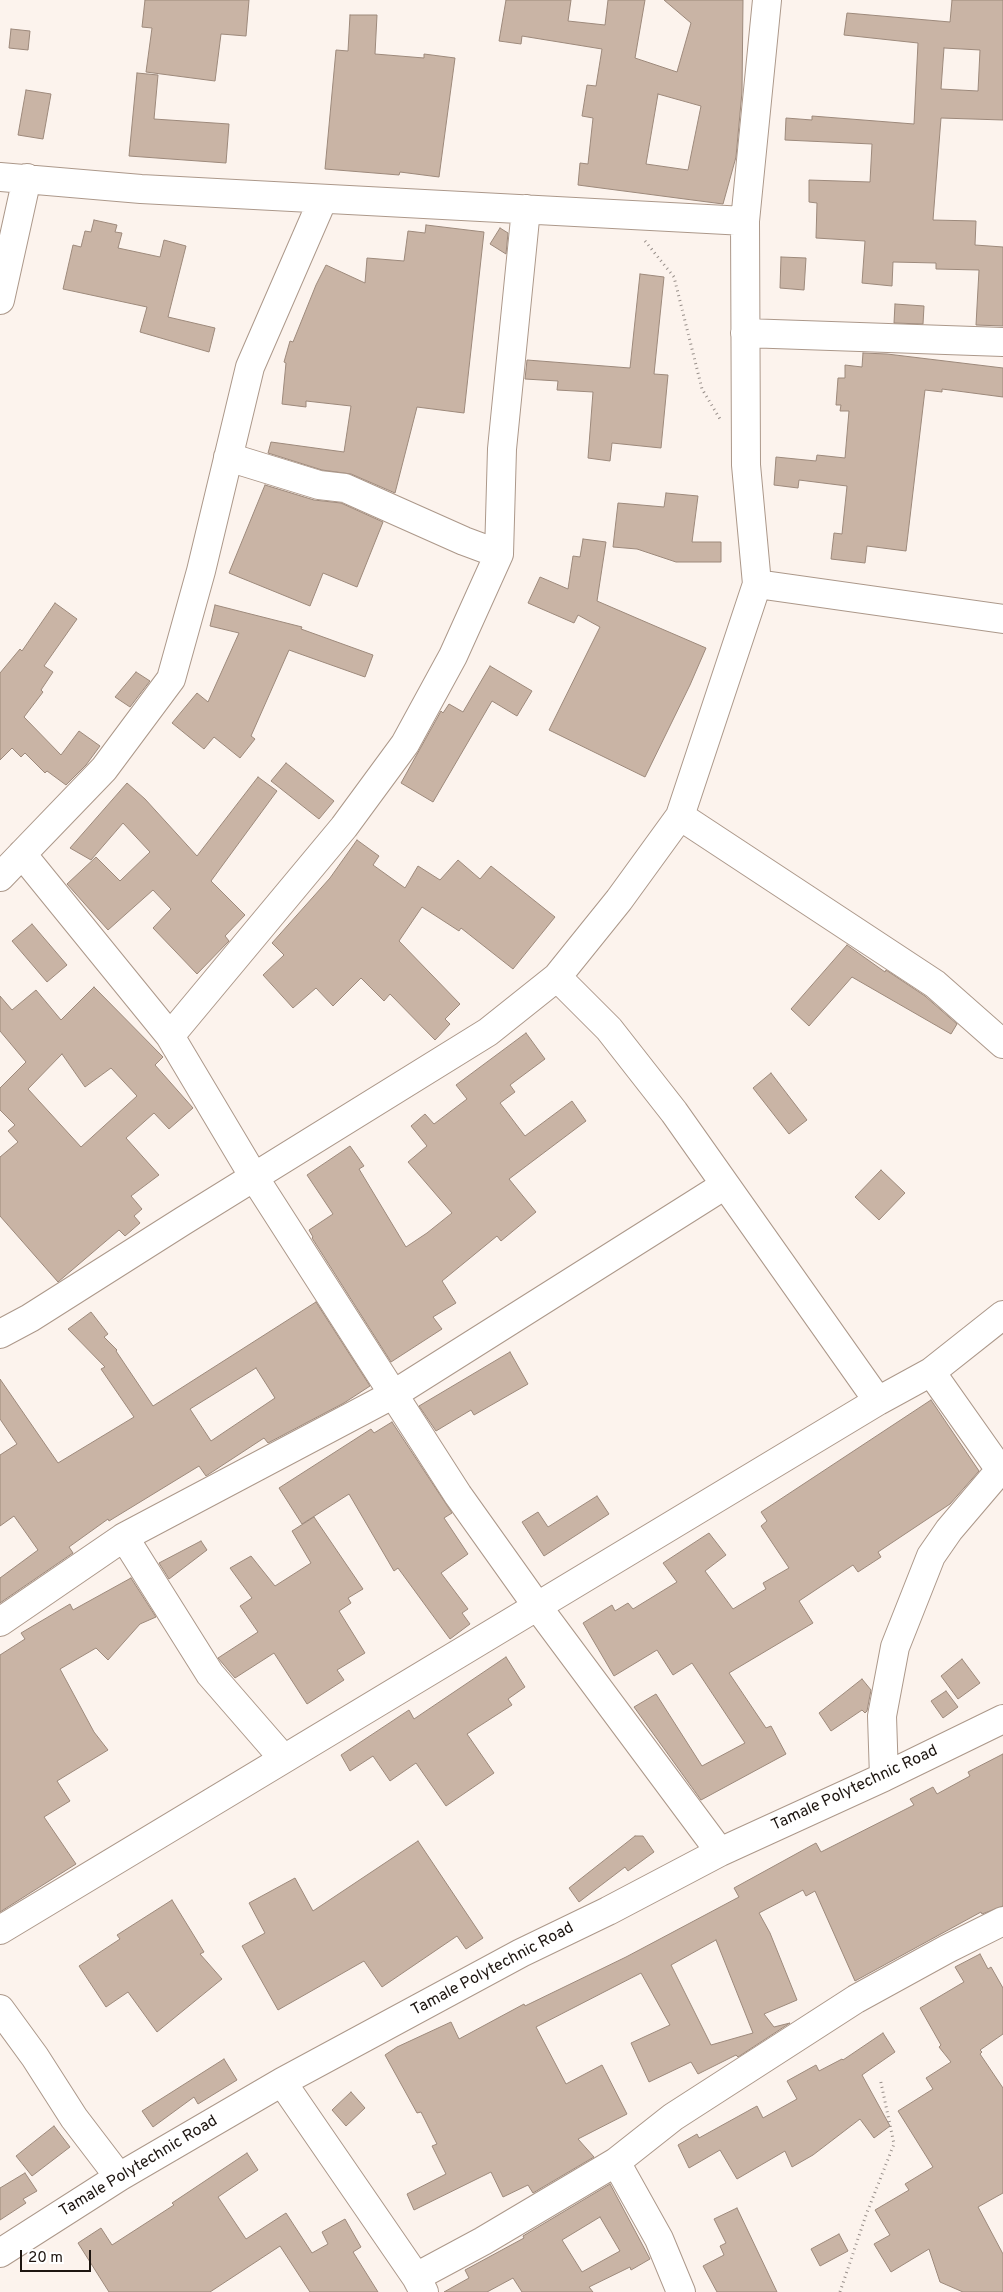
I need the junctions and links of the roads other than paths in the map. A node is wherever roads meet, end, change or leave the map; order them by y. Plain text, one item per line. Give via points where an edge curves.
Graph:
1 (767, 0) edge
2 (0, 177) edge
3 (27, 178) junction
4 (323, 199) junction
5 (526, 209) junction
6 (745, 221) junction
7 (0, 300) edge
8 (745, 333) junction
9 (1003, 342) edge
10 (228, 457) junction
11 (499, 554) junction
12 (758, 584) junction
13 (1003, 619) edge
14 (680, 816) junction
15 (22, 854) junction
16 (0, 878) edge
17 (557, 977) junction
18 (170, 1036) junction
19 (1003, 1044) edge
20 (254, 1178) junction
21 (725, 1185) junction
22 (1003, 1315) edge
23 (0, 1334) edge
24 (931, 1372) junction
25 (394, 1394) junction
26 (878, 1401) junction
27 (1001, 1472) edge
28 (124, 1537) junction
29 (537, 1606) junction
30 (0, 1622) edge
31 (1003, 1719) edge
32 (283, 1758) junction
33 (884, 1777) junction
34 (720, 1852) junction
35 (1003, 1921) edge
36 (0, 1930) edge
37 (0, 2009) edge
38 (282, 2082) junction
39 (616, 2162) junction
40 (119, 2177) junction
41 (0, 2253) edge
42 (420, 2284) edge
43 (681, 2292) edge

1 - 6 street
2 - 3 street
3 - 4 street via 141,189
3 - 7 street
4 - 5 street
4 - 10 street via 250,367
5 - 6 street
5 - 11 street via 502,450
6 - 8 street
8 - 9 street
8 - 12 street via 746,465
10 - 11 street via 319,485 345,488 464,542
10 - 15 street via 171,679 104,769
11 - 18 street via 453,656 405,744 344,827
12 - 13 street
12 - 14 street
14 - 17 street via 619,900
14 - 19 street via 935,984
15 - 16 street
15 - 18 street
17 - 20 street via 488,1032
17 - 21 street via 609,1029 674,1112
18 - 20 street
20 - 23 street
20 - 25 street
21 - 25 street
21 - 26 street
22 - 24 street
24 - 26 street
24 - 27 street
25 - 28 street
25 - 29 street via 458,1495
26 - 29 street
27 - 33 street via 948,1530 931,1556 895,1647 882,1716
28 - 30 street
28 - 32 street via 210,1674
29 - 32 street
29 - 34 street
31 - 33 street, Tamale Polytechnic Road
32 - 36 street
33 - 34 street, Tamale Polytechnic Road
34 - 38 street, Tamale Polytechnic Road via 521,1953
35 - 39 street via 856,1999 673,2117
37 - 40 street via 74,2118
38 - 40 street, Tamale Polytechnic Road
38 - 42 street
39 - 42 street via 483,2241
39 - 43 street via 659,2239
40 - 41 street, Tamale Polytechnic Road

